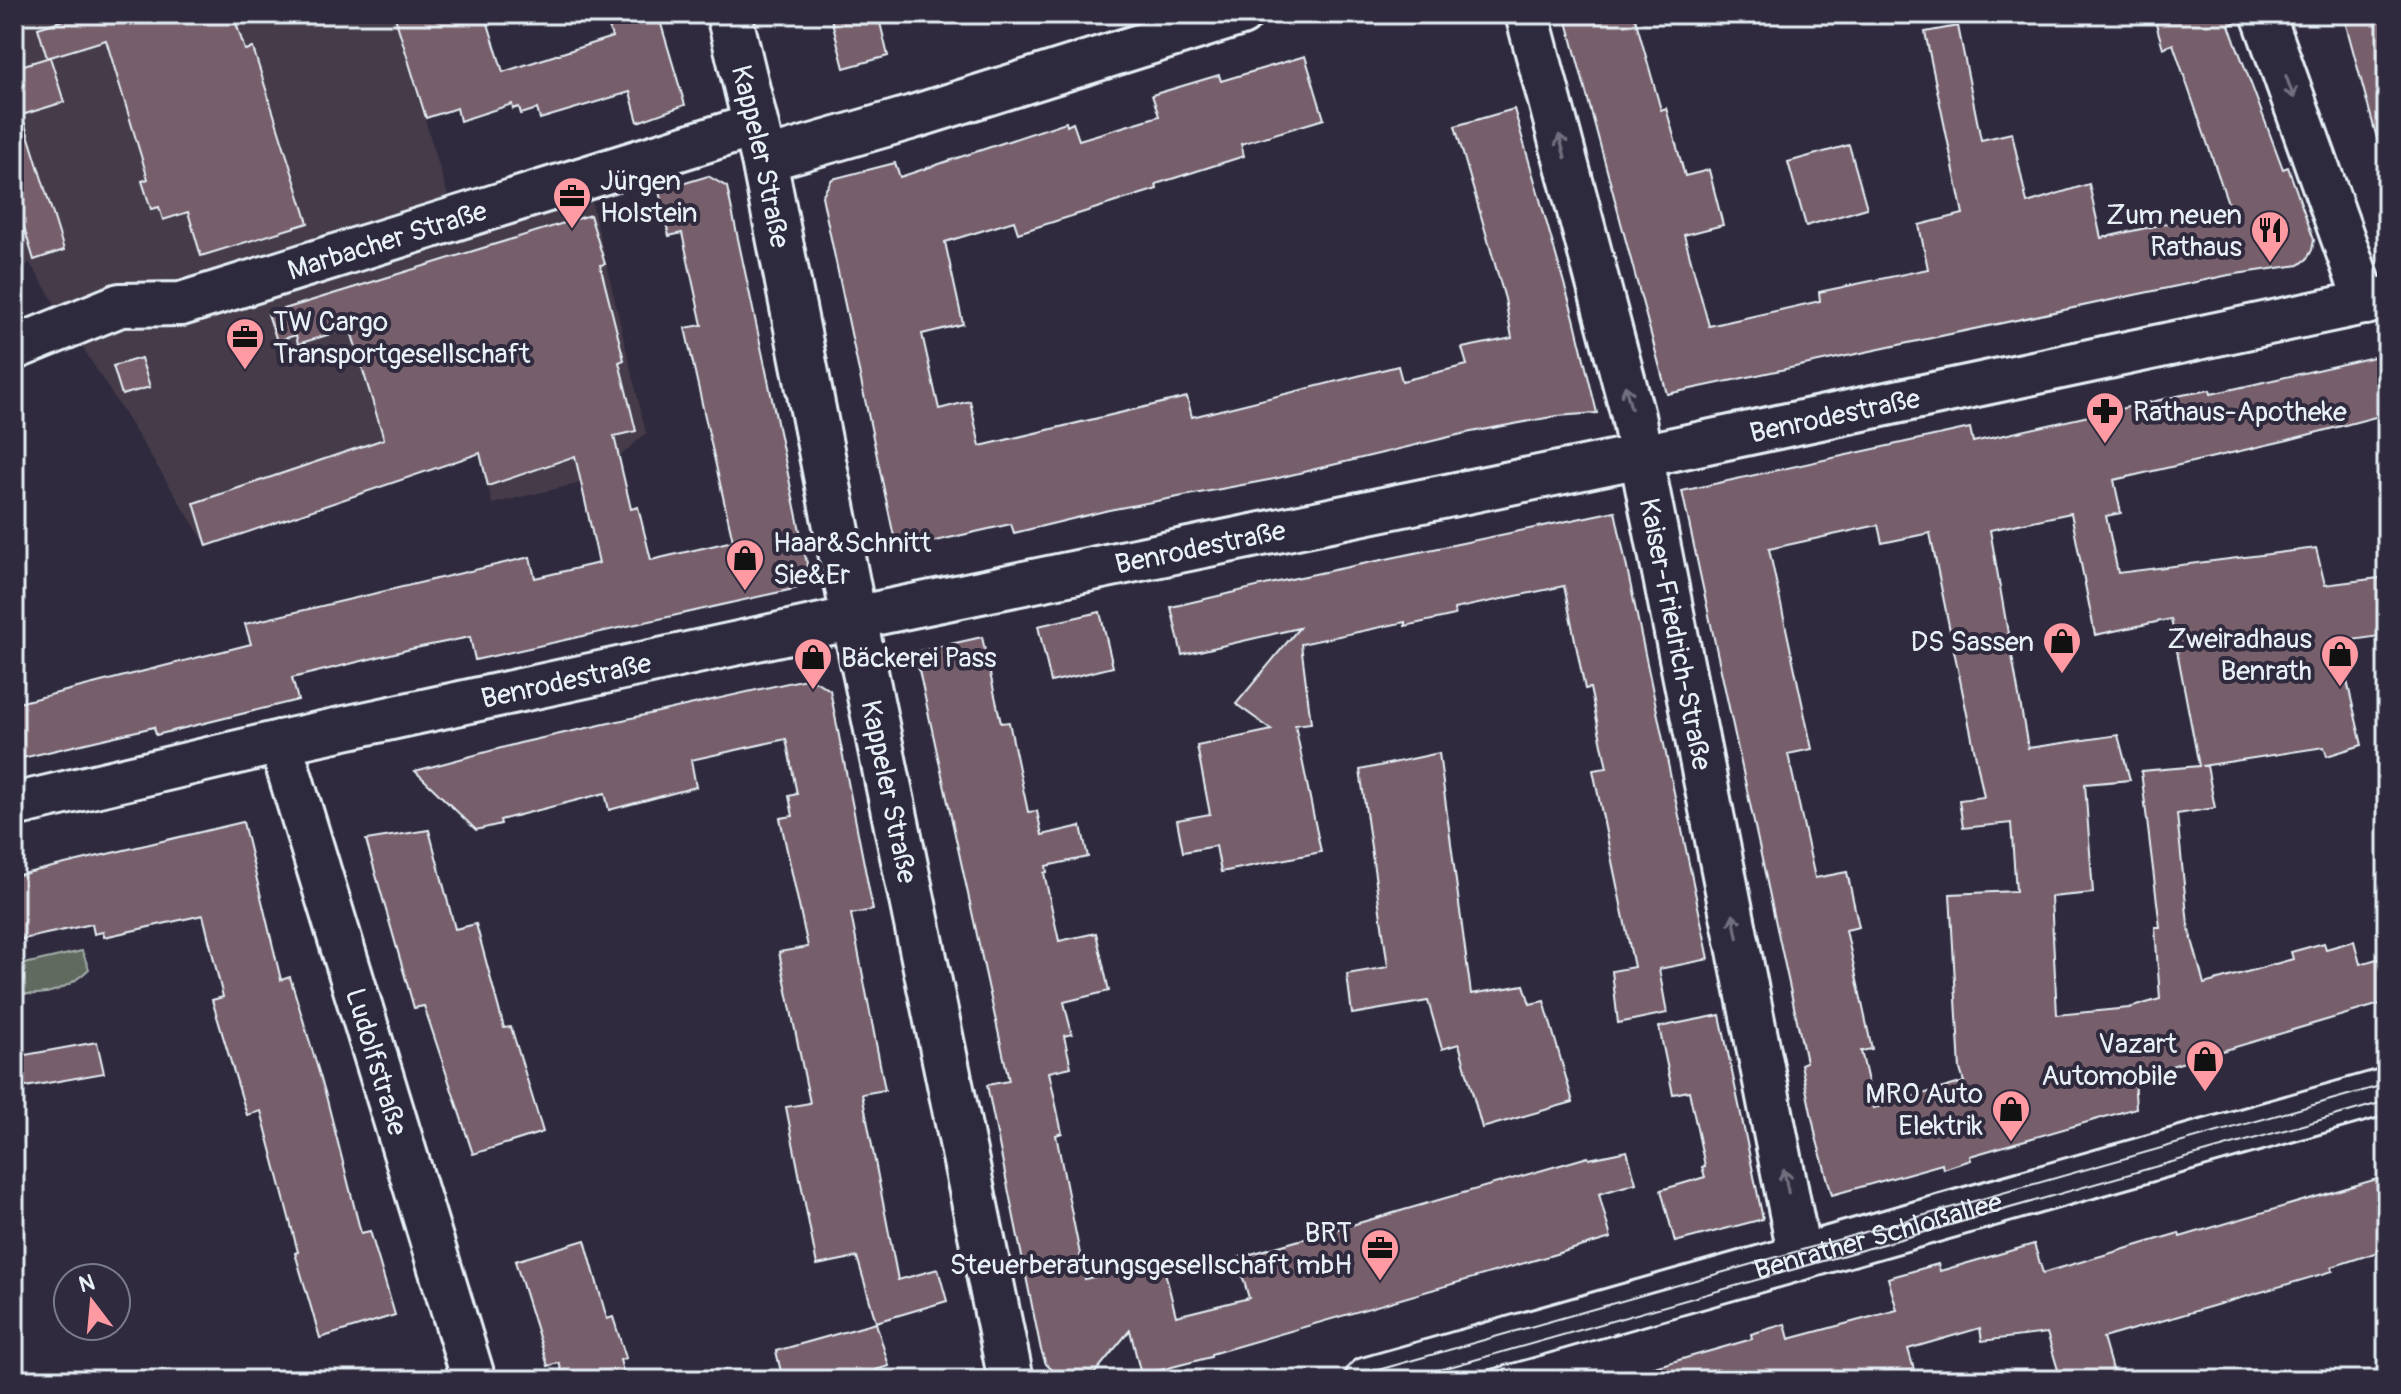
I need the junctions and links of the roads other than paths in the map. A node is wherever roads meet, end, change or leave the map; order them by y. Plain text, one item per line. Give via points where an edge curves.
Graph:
1 (729, 14) edge
2 (1241, 14) edge
3 (1527, 14) edge
4 (2263, 14) edge
5 (760, 142) junction
6 (2377, 300) edge
7 (17, 347) dead end
8 (1641, 456) junction
9 (854, 618) junction
10 (280, 742) junction
11 (14, 805) edge
12 (2387, 1091) edge
13 (1800, 1258) junction
14 (474, 1380) edge
15 (1011, 1380) edge
16 (1368, 1380) edge

1 - 5 street, Kappeler Straße
2 - 5 street, Marbacher Straße via 913,117
8 -> 3 street, Kaiser-Friedrich-Straße
4 -> 6 street
5 - 7 street, Marbacher Straße via 181,304 120,305
5 - 9 street, Kappeler Straße
6 - 8 street, Benrodestraße
8 - 9 street, Benrodestraße
13 -> 8 street, Kaiser-Friedrich-Straße
9 - 10 street, Benrodestraße
9 - 15 street, Kappeler Straße
10 - 11 street, Benrodestraße
10 - 14 street, Ludolfstraße
12 - 13 street, Benrather Schloßallee
13 - 16 street, Benrather Schloßallee

